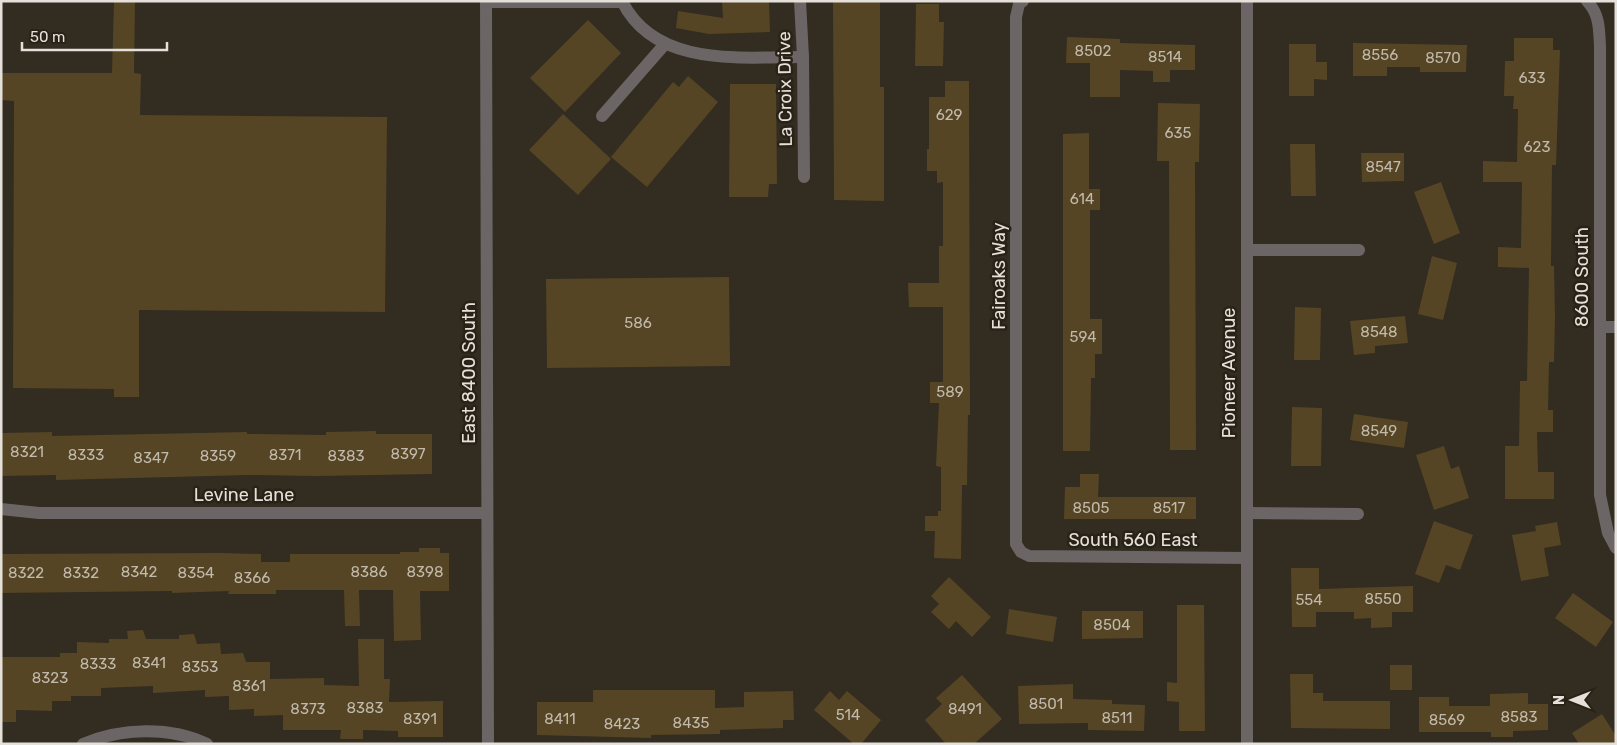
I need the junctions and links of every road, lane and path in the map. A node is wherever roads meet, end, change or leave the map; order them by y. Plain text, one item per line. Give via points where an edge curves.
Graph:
1 (800, 1) edge
2 (1023, 1) edge
3 (1247, 1) edge
4 (1587, 1) edge
5 (486, 2) edge
6 (622, 2) edge
7 (666, 44) junction
8 (803, 57) junction
9 (602, 116) dead end
10 (804, 177) dead end
11 (1247, 250) junction
12 (1359, 250) dead end
13 (1600, 327) junction
14 (1616, 327) edge
15 (1, 508) edge
16 (487, 513) junction
17 (1247, 513) junction
18 (1358, 514) dead end
19 (1616, 548) edge
20 (1021, 552) joint
21 (1247, 558) junction
22 (83, 744) edge
23 (207, 744) edge
24 (488, 744) edge
25 (1246, 744) edge

1 - 8 street, La Croix Drive
2 - 20 street, Fairoaks Way via 1016,17 1016,544
3 - 11 street, Pioneer Avenue
4 - 13 street, 8600 South via 1599,19
5 - 6 street
5 - 16 street, East 8400 South
6 - 7 street via 631,17
7 - 8 street via 705,56
7 - 9 street
8 - 10 street, La Croix Drive
11 - 12 street
11 - 17 street, Pioneer Avenue
13 - 14 street
13 - 19 street, 8600 South via 1600,495 1608,533
15 - 16 street, Levine Lane via 39,513
16 - 24 street, East 8400 South
17 - 18 street
17 - 21 street, Pioneer Avenue
20 - 21 street, South 560 East via 1029,556
21 - 25 street, Pioneer Avenue
22 - 23 street via 116,734 142,732 171,734

